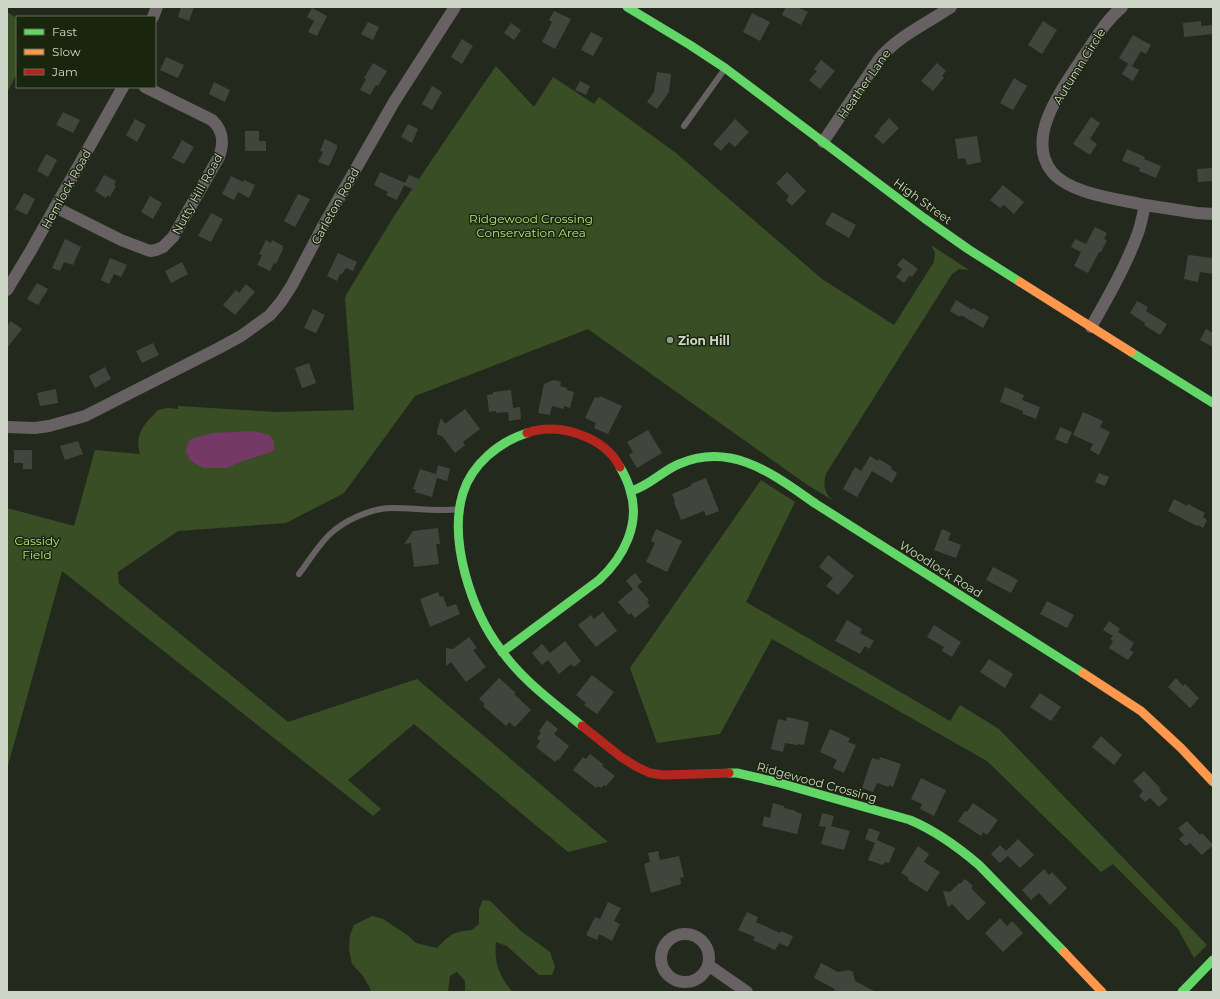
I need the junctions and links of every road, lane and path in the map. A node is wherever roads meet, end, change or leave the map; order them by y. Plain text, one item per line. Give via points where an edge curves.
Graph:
1 (455, 7) edge
2 (628, 7) edge
3 (950, 7) edge
4 (1122, 7) edge
5 (725, 68) junction
6 (122, 88) edge
7 (147, 88) edge
8 (684, 126) dead end
9 (823, 142) junction
10 (1145, 205) junction
11 (55, 207) junction
12 (1213, 214) edge
13 (7, 290) edge
14 (1091, 327) junction
15 (1213, 403) edge
16 (7, 427) edge
17 (631, 491) junction
18 (460, 508) junction
19 (299, 574) dead end
20 (502, 652) junction
21 (1213, 782) edge
22 (1213, 960) edge
23 (708, 966) dead end
24 (747, 992) edge
25 (1102, 992) edge
26 (1182, 992) edge

1 - 16 street, Carleton Road via 384,118 298,275 276,308 263,321 241,336 79,418 49,426
2 - 5 street, High Street
3 - 9 street, Heather Lane via 887,49
4 - 10 street, Autumn Circle via 1107,21 1056,99 1045,127 1042,144 1052,172 1064,182 1082,191
5 - 8 lane
5 - 9 street, High Street
6 - 11 street, Hemlock Road
7 - 11 street, Nutty Hill Road via 212,120 223,138 219,157 173,237 163,247 150,251 121,240
9 - 14 street, High Street via 968,249
10 - 12 street, Autumn Circle
10 - 14 street via 1127,259
11 - 13 street, Hemlock Road
14 - 15 street, High Street
17 - 18 street, Ridgewood Crossing via 622,470 604,449 571,432 541,430 510,440 487,456 469,481
17 - 20 street, Ridgewood Crossing via 634,510 632,527 624,549 613,565 588,588
17 - 21 street, Woodlock Road via 641,489 678,464 697,458 735,457 752,463 1141,711 1182,748
18 - 19 lane via 443,511 374,509 330,534
18 - 20 street, Ridgewood Crossing via 458,522 468,583 486,628
20 - 25 street, Ridgewood Crossing via 526,680 621,757 650,773 723,773 750,776 910,820 926,827 979,865
22 - 26 street
23 - 24 street

